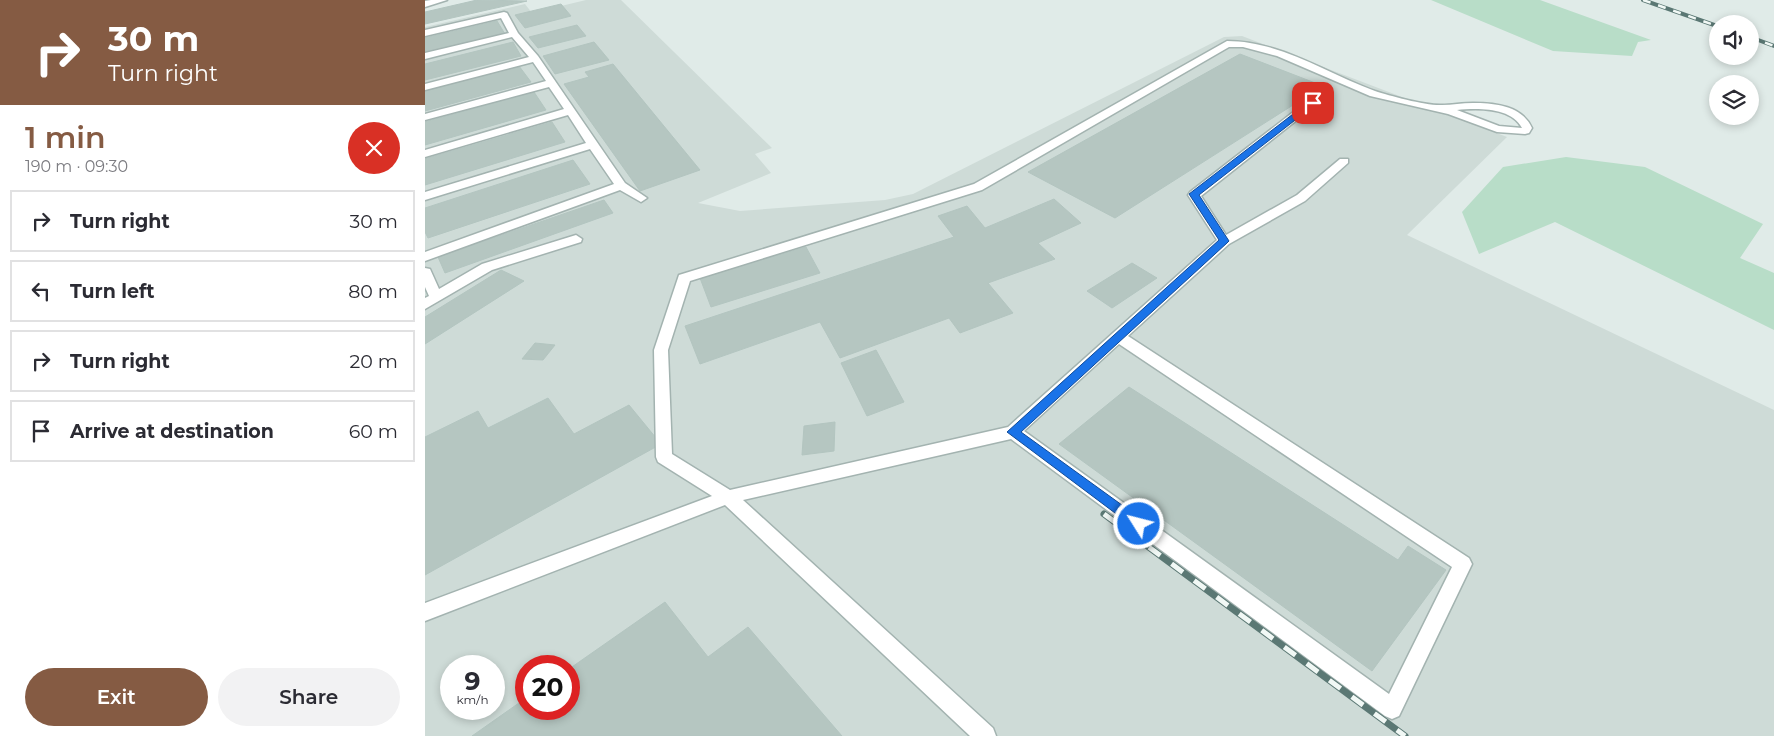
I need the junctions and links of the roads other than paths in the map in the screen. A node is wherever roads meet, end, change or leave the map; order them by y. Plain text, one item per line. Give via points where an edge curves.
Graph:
1 (443, 0) edge
2 (425, 4) edge
3 (425, 33) edge
4 (514, 34) junction
5 (425, 56) edge
6 (535, 58) junction
7 (551, 83) junction
8 (425, 87) edge
9 (1327, 92) dead end
10 (1440, 109) junction
11 (569, 112) junction
12 (425, 117) edge
13 (595, 144) junction
14 (425, 154) edge
15 (1344, 161) dead end
16 (621, 186) junction
17 (425, 196) edge
18 (641, 198) dead end
19 (576, 239) dead end
20 (1224, 241) junction
21 (425, 256) edge
22 (425, 272) edge
23 (431, 300) edge
24 (1117, 336) junction
25 (1013, 432) junction
26 (728, 497) junction
27 (425, 612) edge
28 (985, 736) edge

1 - 2 lane
3 - 4 lane via 504,15
4 - 5 lane
4 - 6 lane
6 - 7 lane
6 - 8 lane
7 - 11 lane
7 - 12 lane
9 - 20 lane via 1194,194
10 - 10 lane via 1505,131 1525,131 1527,128 1527,123 1521,118 1490,108 1466,105
10 - 26 lane via 1359,89 1320,70 1246,43 1227,44 978,187 684,278 661,350 664,457
11 - 13 lane
11 - 14 lane
13 - 16 lane
13 - 17 lane
15 - 20 lane via 1301,198
16 - 18 lane
16 - 21 lane
19 - 23 lane via 487,266
20 - 24 lane
22 - 23 lane
24 - 25 lane
24 - 25 lane via 1463,564 1392,709
25 - 26 lane
26 - 27 lane
26 - 28 lane

